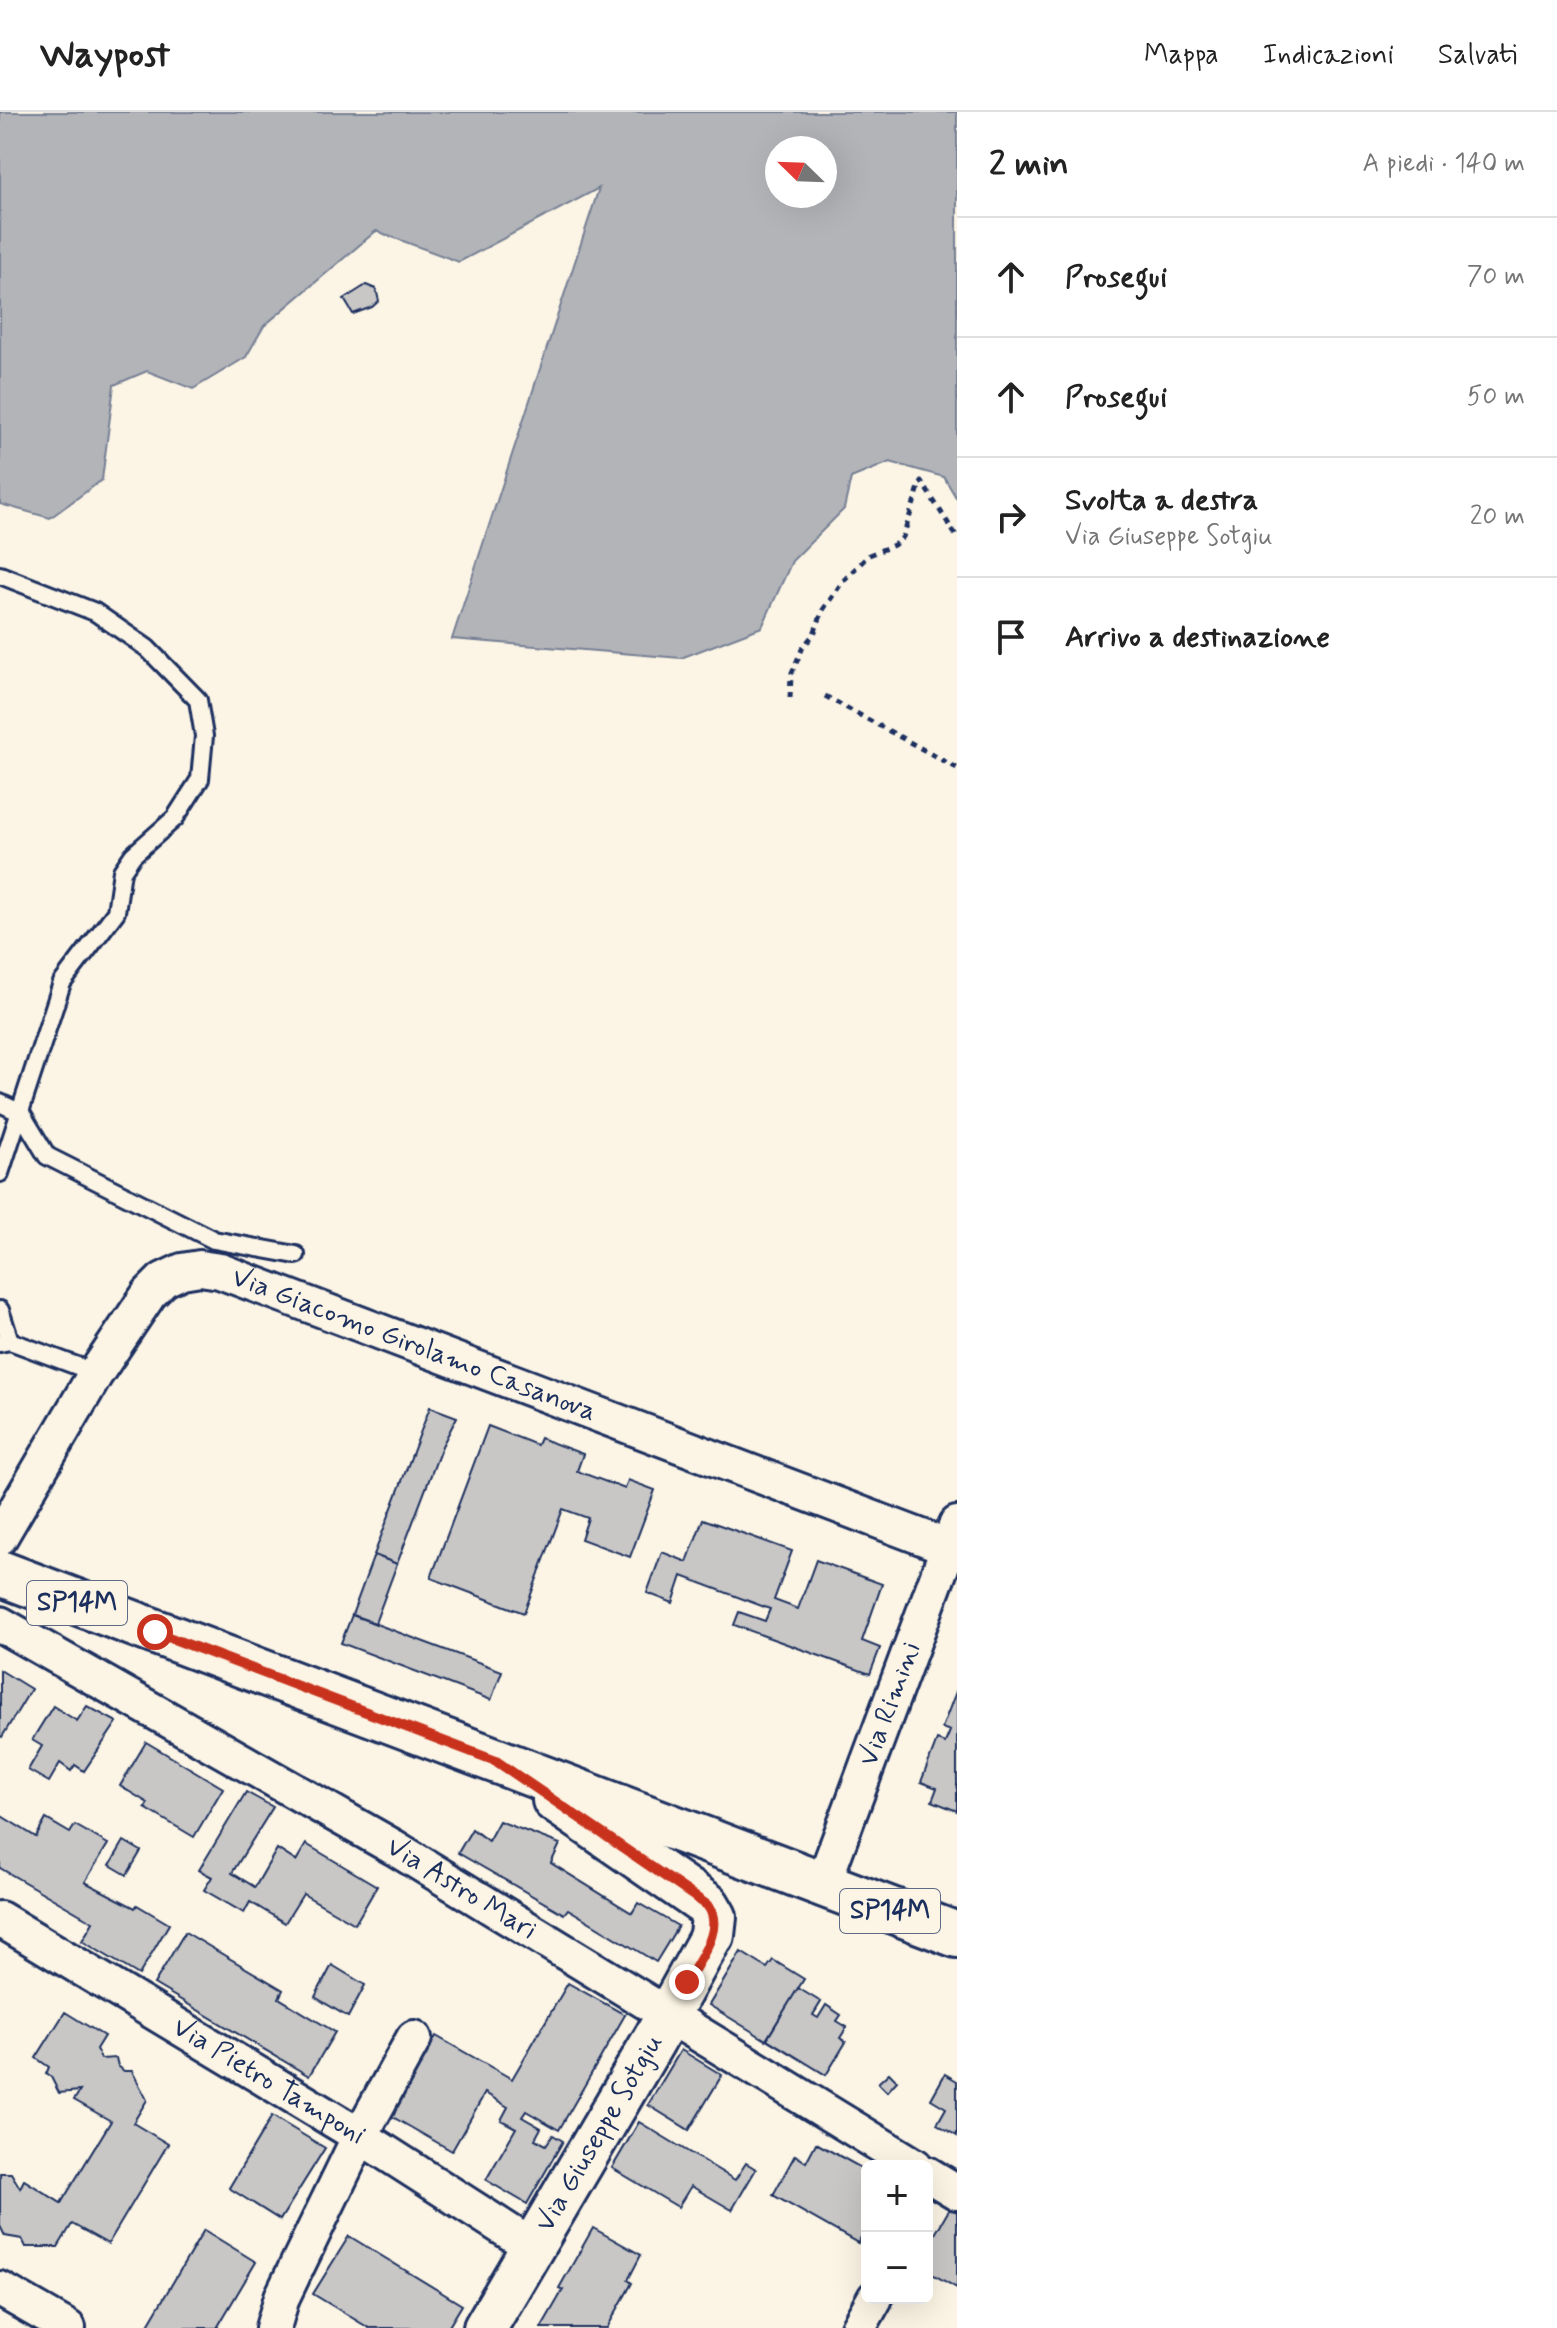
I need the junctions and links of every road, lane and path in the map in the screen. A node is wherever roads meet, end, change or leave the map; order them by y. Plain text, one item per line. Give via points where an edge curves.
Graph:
1 (957, 537) edge
2 (0, 575) edge
3 (825, 696) dead end
4 (790, 698) dead end
5 (957, 768) edge
6 (0, 1103) edge
7 (21, 1113) junction
8 (0, 1173) edge
9 (296, 1255) dead end
10 (0, 1310) edge
11 (5, 1342) edge
12 (96, 1373) junction
13 (953, 1536) edge
14 (0, 1537) edge
15 (0, 1573) edge
16 (0, 1624) edge
17 (496, 1761) junction
18 (823, 1884) junction
19 (0, 1919) edge
20 (712, 1935) joint
21 (957, 1935) edge
22 (669, 2014) junction
23 (414, 2038) dead end
24 (360, 2136) junction
25 (897, 2160) edge
26 (533, 2247) junction
27 (0, 2289) edge
28 (872, 2304) edge
29 (68, 2328) edge
30 (273, 2328) edge
31 (485, 2328) edge
32 (858, 2328) edge

1 - 4 path via 921,481 903,537 869,555 823,610 791,675
2 - 7 lane via 95,612 147,648 198,700 204,736 200,779 175,818 122,871 116,912 62,983
3 - 5 path
6 - 7 lane
7 - 8 lane
7 - 9 lane via 47,1156 214,1240
10 - 11 lane
11 - 12 lane
12 - 13 street, Via Giacomo Girolamo Casanova via 156,1286 182,1271 210,1269
12 - 14 street, Via Giacomo Girolamo Casanova
13 - 18 street, Via Rimini
15 - 17 main road, SP14M
16 - 22 street, Via Astro Mari via 395,1848
17 - 18 main road, SP14M
17 - 20 main road via 707,1905 714,1917
18 - 21 main road, SP14M
19 - 24 street, Via Pietro Tamponi
20 - 22 street, Via Giuseppe Sotgiu
22 - 25 street, Via Astro Mari
22 - 26 street, Via Giuseppe Sotgiu
23 - 24 street
24 - 26 street, Via Pietro Tamponi
24 - 30 street via 282,2297
26 - 31 street, Via Giuseppe Sotgiu
27 - 29 street
28 - 32 street

